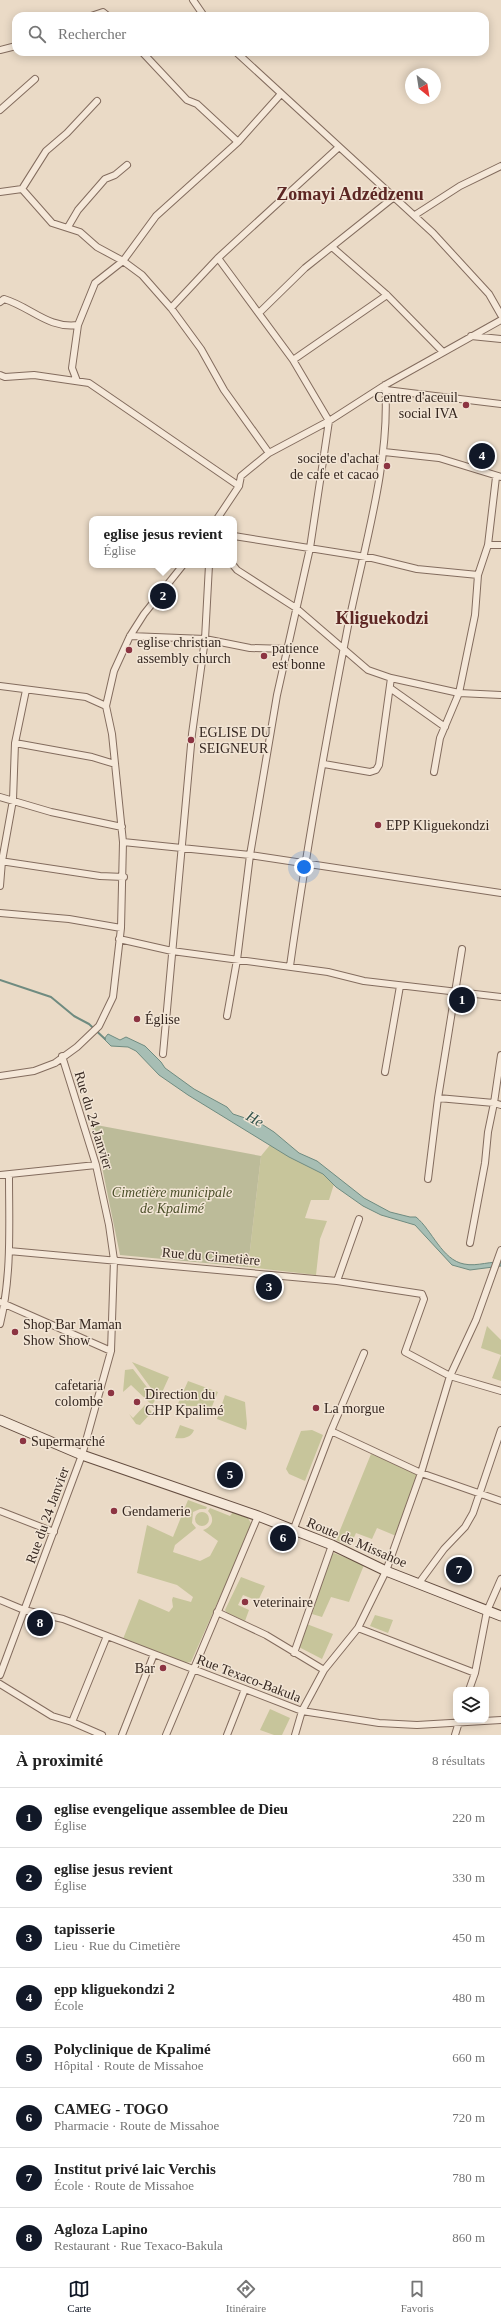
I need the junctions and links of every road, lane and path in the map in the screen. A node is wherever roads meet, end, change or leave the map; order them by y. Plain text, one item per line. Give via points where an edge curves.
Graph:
1 (193, 0) edge
2 (201, 12) edge
3 (12, 47) edge
4 (0, 50) edge
5 (146, 56) edge
6 (241, 56) edge
7 (36, 79) dead end
8 (280, 94) junction
9 (97, 101) dead end
10 (0, 110) edge
11 (238, 142) junction
12 (339, 147) junction
13 (127, 165) dead end
14 (501, 166) edge
15 (22, 189) junction
16 (0, 192) edge
17 (394, 197) junction
18 (416, 215) junction
19 (68, 227) junction
20 (332, 247) junction
21 (218, 258) junction
22 (123, 261) junction
23 (387, 295) junction
24 (0, 302) edge
25 (171, 308) junction
26 (260, 312) junction
27 (501, 315) edge
28 (501, 320) edge
29 (78, 325) junction
30 (471, 336) junction
31 (501, 339) edge
32 (443, 352) junction
33 (293, 360) junction
34 (0, 375) edge
35 (77, 381) junction
36 (386, 388) junction
37 (501, 404) edge
38 (328, 421) junction
39 (384, 452) junction
40 (269, 453) junction
41 (498, 477) edge
42 (239, 486) junction
43 (219, 516) edge
44 (237, 536) edge
45 (488, 545) junction
46 (501, 545) edge
47 (310, 548) junction
48 (363, 557) junction
49 (180, 568) edge
50 (209, 568) edge
51 (235, 568) edge
52 (478, 575) junction
53 (296, 608) junction
54 (130, 636) junction
55 (205, 639) junction
56 (288, 649) junction
57 (344, 649) junction
58 (391, 678) junction
59 (0, 686) edge
60 (390, 688) junction
61 (26, 690) junction
62 (459, 693) junction
63 (501, 695) edge
64 (106, 706) junction
65 (445, 727) junction
66 (16, 743) junction
67 (115, 764) junction
68 (324, 764) junction
69 (434, 772) dead end
70 (0, 797) edge
71 (13, 800) junction
72 (122, 827) junction
73 (123, 842) junction
74 (183, 848) junction
75 (250, 855) junction
76 (1, 861) edge
77 (305, 865) junction
78 (124, 878) junction
79 (0, 886) edge
80 (501, 893) edge
81 (0, 913) edge
82 (121, 928) junction
83 (119, 939) junction
84 (462, 950) dead end
85 (172, 952) junction
86 (238, 960) junction
87 (290, 966) junction
88 (400, 986) junction
89 (456, 992) junction
90 (501, 997) edge
91 (226, 1016) dead end
92 (163, 1054) dead end
93 (501, 1055) edge
94 (62, 1056) junction
95 (385, 1072) dead end
96 (0, 1076) edge
97 (438, 1098) junction
98 (498, 1104) edge
99 (96, 1165) junction
100 (9, 1174) junction
101 (0, 1175) edge
102 (428, 1179) dead end
103 (359, 1219) dead end
104 (470, 1243) dead end
105 (501, 1250) edge
106 (9, 1251) junction
107 (114, 1260) junction
108 (337, 1281) junction
109 (3, 1303) edge
110 (0, 1324) edge
111 (111, 1351) junction
112 (364, 1353) dead end
113 (450, 1376) junction
114 (501, 1391) edge
115 (0, 1420) edge
116 (501, 1430) edge
117 (331, 1431) junction
118 (82, 1455) junction
119 (421, 1473) junction
120 (479, 1492) junction
121 (501, 1500) edge
122 (0, 1511) edge
123 (258, 1516) junction
124 (293, 1531) junction
125 (54, 1532) junction
126 (332, 1545) junction
127 (386, 1571) junction
128 (501, 1579) edge
129 (419, 1582) junction
130 (0, 1600) edge
131 (24, 1610) junction
132 (487, 1611) junction
133 (217, 1612) junction
134 (501, 1616) edge
135 (358, 1628) junction
136 (106, 1636) junction
137 (294, 1653) junction
138 (154, 1654) junction
139 (193, 1669) junction
140 (324, 1670) junction
141 (475, 1673) junction
142 (0, 1675) edge
143 (0, 1684) edge
144 (470, 1687) edge
145 (244, 1689) junction
146 (302, 1711) junction
147 (501, 1720) edge
148 (489, 1721) edge
149 (72, 1722) junction
150 (453, 1722) edge
151 (458, 1723) edge
152 (102, 1735) edge
153 (122, 1735) edge
154 (166, 1735) edge
155 (227, 1735) edge
156 (295, 1735) edge
157 (455, 1735) edge

1 - 2 street
3 - 4 street
5 - 11 street via 187,100 197,104
6 - 8 street
7 - 10 street
8 - 11 street
8 - 12 street
9 - 15 street via 40,158
11 - 22 street via 156,216
12 - 17 street via 357,160
12 - 21 street
13 - 19 street via 105,179 78,210
14 - 18 street via 460,186
15 - 16 street
15 - 19 street via 52,223
17 - 18 street
17 - 20 street
18 - 27 street via 489,294
19 - 22 street via 80,232 97,247
20 - 23 street
20 - 26 street via 305,268
21 - 25 street
21 - 26 street
22 - 25 street via 142,275
22 - 29 street via 95,283
23 - 32 street
23 - 33 street
24 - 29 street via 4,299 14,302 41,318 65,327
25 - 40 street via 201,349 224,390
26 - 33 street
28 - 30 street
29 - 35 street via 72,368
30 - 31 street
30 - 32 street
32 - 36 street
33 - 38 street
34 - 35 street via 34,375
35 - 42 street via 89,383
36 - 37 street
36 - 38 street
36 - 39 street
38 - 40 street
38 - 47 street
39 - 41 street via 439,458
39 - 48 street
40 - 42 street via 241,476
41 - 45 street
42 - 43 street
44 - 47 street
45 - 46 street
45 - 52 street
47 - 48 street
47 - 53 street
48 - 52 street via 418,569
48 - 57 street
49 - 54 street
50 - 55 street
51 - 53 street
52 - 62 street via 475,615
53 - 56 street
53 - 57 street
54 - 55 street
54 - 64 street via 114,671
55 - 56 street via 250,648
55 - 74 street via 192,734
56 - 75 street via 277,695
57 - 58 street via 368,670
57 - 68 street
58 - 60 street
58 - 62 street
59 - 61 street
60 - 65 street
60 - 68 street via 379,765 376,770 370,772
61 - 64 street via 86,697
61 - 66 street
62 - 63 street
62 - 65 street
64 - 67 street
65 - 69 street via 440,738
66 - 67 street via 92,757
66 - 71 street
67 - 72 street
68 - 77 street
70 - 71 street
71 - 72 street via 50,812
71 - 76 street
72 - 73 street
73 - 74 street
73 - 78 street
74 - 75 street
74 - 85 street
75 - 77 street
75 - 86 street
76 - 78 street
76 - 79 street
77 - 80 street
77 - 87 street
78 - 82 street
81 - 82 street via 69,919
82 - 83 street
83 - 85 street
83 - 94 street via 113,997 99,1026 77,1047
84 - 89 street
85 - 86 street
85 - 92 street
86 - 87 street
86 - 91 street
87 - 88 street
88 - 89 street
88 - 95 street
89 - 90 street
89 - 97 street
93 - 98 street
94 - 96 street via 55,1063 34,1071
94 - 99 street, Rue du 24 Janvier
97 - 98 street
97 - 102 street
98 - 104 street via 488,1132 486,1163
99 - 100 street
99 - 107 street, Rue du 24 Janvier
100 - 101 street
100 - 106 street
103 - 108 street
105 - 113 street via 476,1320
106 - 107 street, Rue du Cimetière
106 - 109 street
107 - 108 street, Rue du Cimetière
107 - 111 street, Rue du 24 Janvier
108 - 113 street, Rue du Cimetière via 422,1294 424,1300 405,1352
109 - 110 street
109 - 111 street
111 - 118 street, Rue du 24 Janvier
112 - 117 street
113 - 114 street
113 - 119 street
115 - 118 main road, Route de Missahoe
116 - 120 street
117 - 119 street
117 - 124 street
118 - 123 main road, Route de Missahoe
118 - 125 street, Rue du 24 Janvier
119 - 120 street
119 - 127 street
120 - 121 street
120 - 129 street via 473,1513 465,1527
122 - 125 street
123 - 124 main road, Route de Missahoe
123 - 133 street
124 - 126 main road, Route de Missahoe
125 - 131 street, Rue du 24 Janvier
126 - 127 main road, Route de Missahoe
126 - 137 street
127 - 129 main road, Route de Missahoe
127 - 135 street
128 - 132 street
129 - 132 main road, Route de Missahoe
130 - 131 street, Rue Texaco-Bakula
131 - 136 street, Rue Texaco-Bakula via 63,1619
131 - 142 street, Rue du 24 Janvier
132 - 134 main road, Route de Missahoe
132 - 141 street
133 - 137 street via 266,1635
133 - 139 street
135 - 140 street
135 - 141 street
136 - 138 street, Rue Texaco-Bakula
136 - 149 street
137 - 140 street
138 - 139 street, Rue Texaco-Bakula
138 - 153 street
139 - 145 street, Rue Texaco-Bakula
139 - 154 street
140 - 146 street
141 - 144 street
143 - 149 street via 52,1716
145 - 146 street, Rue Texaco-Bakula
145 - 155 street
146 - 150 street, Rue Texaco-Bakula via 379,1723 417,1725
146 - 156 street
147 - 148 street, Rue Texaco-Bakula
149 - 152 street
151 - 157 street

